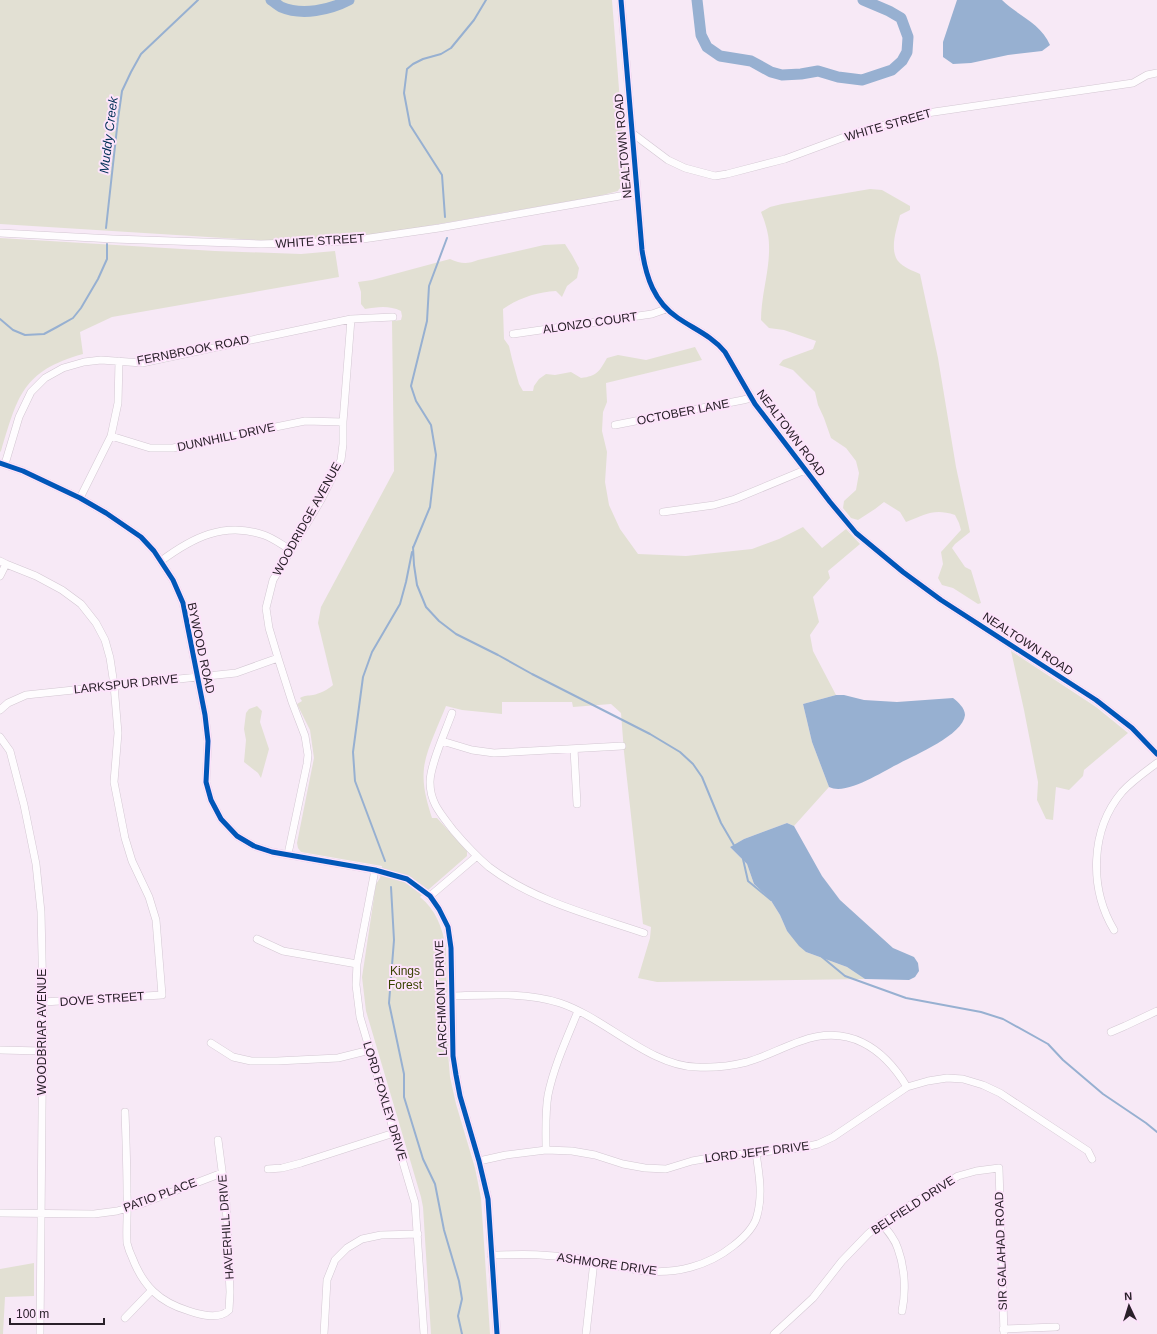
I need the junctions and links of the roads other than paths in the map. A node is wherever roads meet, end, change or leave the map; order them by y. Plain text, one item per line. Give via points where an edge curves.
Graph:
1 (621, 0) edge
2 (1157, 72) edge
3 (632, 133) junction
4 (637, 193) junction
5 (0, 232) edge
6 (666, 309) junction
7 (393, 317) dead end
8 (351, 319) junction
9 (513, 334) dead end
10 (119, 361) junction
11 (751, 398) junction
12 (343, 422) junction
13 (615, 425) dead end
14 (111, 436) junction
15 (2, 464) edge
16 (805, 470) junction
17 (80, 498) junction
18 (663, 512) dead end
19 (291, 550) junction
20 (161, 561) junction
21 (3, 562) edge
22 (0, 576) edge
23 (278, 658) junction
24 (197, 677) junction
25 (114, 685) junction
26 (0, 710) edge
27 (452, 713) dead end
28 (0, 737) edge
29 (442, 741) junction
30 (622, 746) dead end
31 (574, 749) junction
32 (1157, 754) edge
33 (1157, 763) edge
34 (207, 767) joint
35 (577, 804) dead end
36 (288, 854) junction
37 (476, 856) junction
38 (375, 870) junction
39 (430, 896) junction
40 (1114, 930) dead end
41 (644, 933) dead end
42 (257, 940) dead end
43 (357, 964) junction
44 (452, 996) junction
45 (43, 1002) junction
46 (1157, 1010) edge
47 (578, 1011) junction
48 (1111, 1032) dead end
49 (211, 1043) dead end
50 (0, 1050) edge
51 (370, 1050) junction
52 (42, 1051) junction
53 (907, 1087) junction
54 (126, 1112) dead end
55 (394, 1132) junction
56 (218, 1140) dead end
57 (546, 1150) junction
58 (756, 1153) junction
59 (1092, 1159) dead end
60 (480, 1161) junction
61 (999, 1168) joint
62 (268, 1169) dead end
63 (222, 1173) junction
64 (128, 1208) junction
65 (0, 1213) edge
66 (41, 1213) junction
67 (881, 1223) junction
68 (418, 1234) junction
69 (492, 1255) junction
70 (594, 1261) junction
71 (151, 1291) junction
72 (902, 1311) dead end
73 (125, 1318) dead end
74 (1056, 1327) dead end
75 (1004, 1332) edge
76 (40, 1334) edge
77 (324, 1334) edge
78 (424, 1334) edge
79 (497, 1334) edge
80 (586, 1334) edge
81 (776, 1334) edge

1 - 3 street, NEALTOWN ROAD
2 - 3 street, WHITE STREET via 1133,83 927,113 858,132 785,159 715,176 685,168 668,160
3 - 4 street, NEALTOWN ROAD
4 - 5 street, WHITE STREET via 349,241 261,244
4 - 6 street, NEALTOWN ROAD via 646,272 653,291
6 - 9 street, ALONZO COURT via 652,314
6 - 11 street, NEALTOWN ROAD via 720,346
7 - 8 street, FERNBROOK ROAD
8 - 10 street, FERNBROOK ROAD via 142,363
8 - 12 street, WOODRIDGE AVENUE
10 - 14 street via 118,403
10 - 15 street, FERNBROOK ROAD via 84,362 63,368 45,378 31,392
11 - 13 street, OCTOBER LANE
11 - 16 street, NEALTOWN ROAD
12 - 14 street, DUNNHILL DRIVE via 305,421 173,448 150,448
12 - 19 street, WOODRIDGE AVENUE via 341,460
14 - 17 street
15 - 17 street, BYWOOD ROAD via 23,470
16 - 18 street via 735,499 694,509
16 - 32 street, NEALTOWN ROAD via 856,533 882,555 941,600 1096,700 1132,728
17 - 20 street, BYWOOD ROAD via 141,537
19 - 20 street via 266,536 250,531 228,531 195,539
19 - 23 street, WOODRIDGE AVENUE via 273,580 266,608
20 - 24 street, BYWOOD ROAD via 183,603
21 - 22 street
21 - 25 street via 62,590 80,604 96,623 105,640
23 - 24 street, LARKSPUR DRIVE via 236,673
23 - 36 street, WOODRIDGE AVENUE via 305,736 308,754
24 - 25 street, LARKSPUR DRIVE
24 - 34 street, BYWOOD ROAD via 208,741
25 - 26 street, LARKSPUR DRIVE via 26,695 8,702
25 - 45 street, DOVE STREET via 118,732 114,782 125,838 156,920 162,995
27 - 29 street
28 - 45 street, WOODBRIAR AVENUE via 10,751 36,864 41,912
29 - 31 street via 472,750 494,752
29 - 37 street via 430,782 436,809
30 - 31 street
31 - 35 street
33 - 40 street via 1122,792 1100,832 1097,868 1101,900
34 - 36 street, LARCHMONT DRIVE via 206,782 211,800 221,819 237,836 254,846
36 - 38 street, LARCHMONT DRIVE
37 - 39 street
37 - 41 street via 529,892
38 - 39 street, LARCHMONT DRIVE via 407,879
38 - 43 street, LORD FOXLEY DRIVE
39 - 44 street, LARCHMONT DRIVE via 448,927
42 - 43 street via 283,951
43 - 51 street, LORD FOXLEY DRIVE via 356,985 360,1017
44 - 47 street via 522,996 549,1000
44 - 60 street, LARCHMONT DRIVE via 453,1056 456,1075
45 - 52 street, WOODBRIAR AVENUE
46 - 48 street
47 - 53 street via 652,1055 695,1067 747,1062 802,1040 824,1035 839,1036 867,1045 879,1052 898,1072
47 - 57 street via 548,1094
49 - 51 street via 233,1057 251,1061 338,1058
50 - 52 street
51 - 55 street, LORD FOXLEY DRIVE
52 - 66 street, WOODBRIAR AVENUE
53 - 58 street, LORD JEFF DRIVE via 833,1137 818,1144
53 - 59 street, LORD JEFF DRIVE via 947,1078 963,1079 983,1085 1000,1093 1088,1151
54 - 64 street
55 - 62 street via 301,1163
55 - 68 street, LORD FOXLEY DRIVE via 416,1203
56 - 63 street, HAVERHILL DRIVE
57 - 58 street, LORD JEFF DRIVE via 572,1151 623,1164 666,1169 692,1161
57 - 60 street, LORD JEFF DRIVE
58 - 70 street, ASHMORE DRIVE via 761,1192 757,1218 739,1242 725,1253 707,1263 665,1272 645,1271
60 - 69 street, LARCHMONT DRIVE via 488,1199
61 - 67 street, BELFIELD DRIVE via 958,1176
61 - 75 street, SIR GALAHAD ROAD
63 - 64 street, PATIO PLACE
63 - 71 street, HAVERHILL DRIVE via 226,1201 229,1310 225,1314 215,1316 190,1312 175,1307
64 - 66 street, PATIO PLACE via 94,1214
64 - 71 street via 127,1244 141,1278
65 - 66 street, PATIO PLACE
66 - 76 street, WOODBRIAR AVENUE
67 - 72 street via 892,1236 898,1249 903,1270 905,1299
67 - 81 street, BELFIELD DRIVE via 842,1261 813,1298
68 - 77 street via 381,1235 362,1239 347,1248 335,1260 327,1280
68 - 78 street, LORD FOXLEY DRIVE
69 - 70 street, ASHMORE DRIVE via 539,1255
69 - 79 street, LARCHMONT DRIVE
70 - 80 street
71 - 73 street
74 - 75 street

